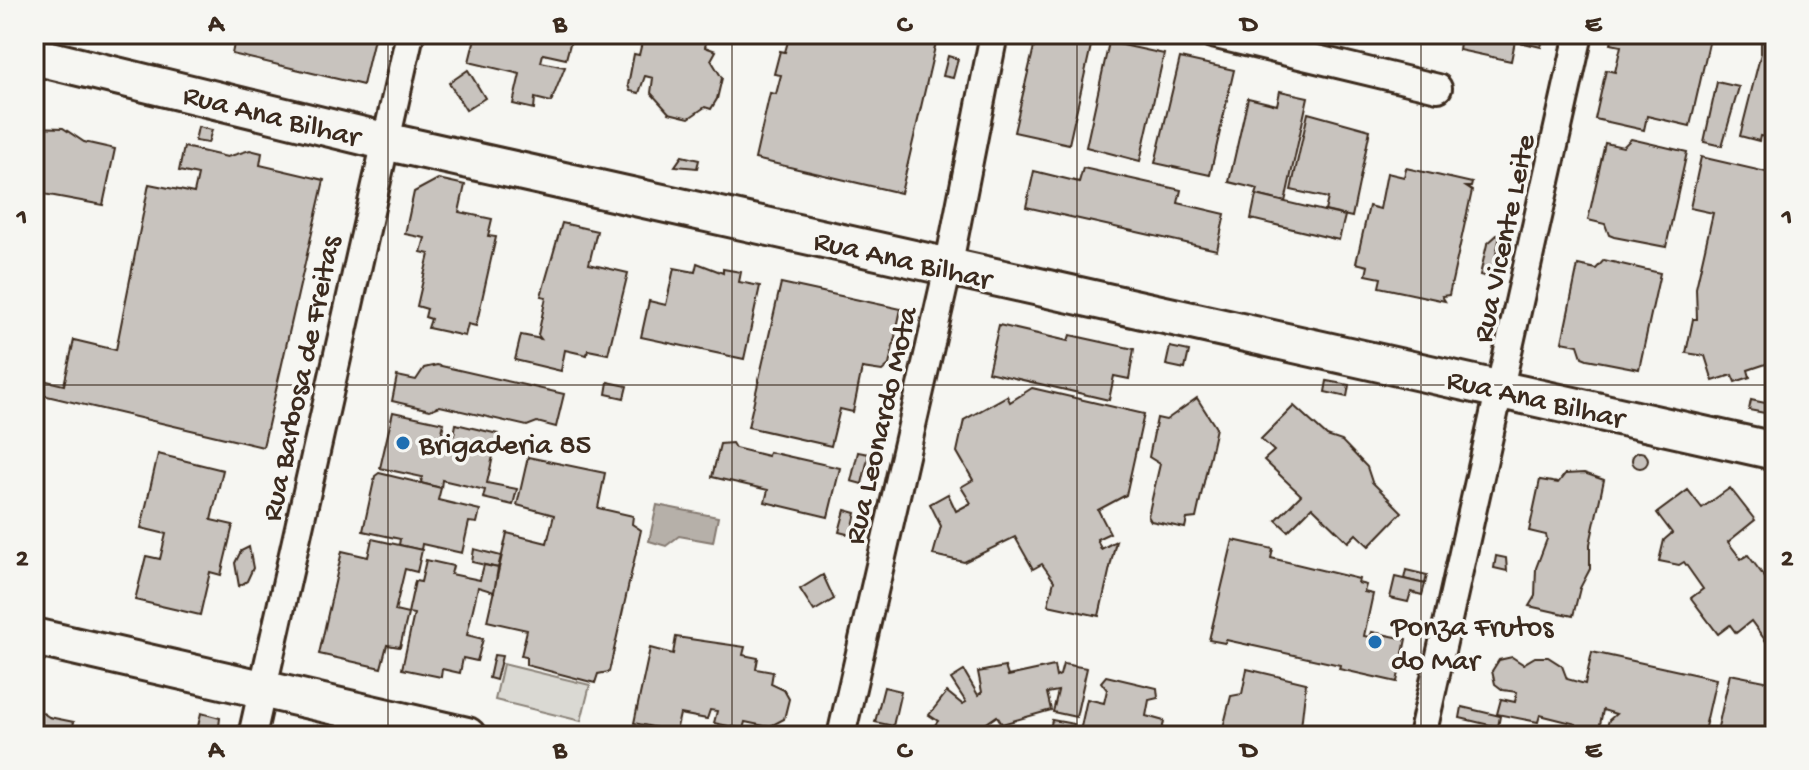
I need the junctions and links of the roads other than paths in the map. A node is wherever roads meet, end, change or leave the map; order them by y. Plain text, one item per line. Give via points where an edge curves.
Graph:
1 (410, 34) edge
2 (994, 34) edge
3 (1212, 34) edge
4 (1579, 34) edge
5 (34, 56) edge
6 (1438, 88) dead end
7 (384, 141) junction
8 (948, 268) junction
9 (1502, 389) junction
10 (1775, 451) edge
11 (34, 637) edge
12 (263, 688) junction
13 (252, 736) edge
14 (467, 736) edge
15 (841, 736) edge
16 (1422, 736) edge

1 - 7 street, Rua Barbosa de Freitas
2 - 8 street, Rua Leonardo Mota
3 - 6 street
4 - 9 street, Rua Vicente Leite
5 - 7 street, Rua Ana Bilhar
7 - 8 street, Rua Ana Bilhar
7 - 12 street, Rua Barbosa de Freitas
8 - 9 street, Rua Ana Bilhar
8 - 15 street, Rua Leonardo Mota
9 - 10 street, Rua Ana Bilhar
9 - 16 street, Rua Vicente Leite
11 - 12 street
12 - 13 street, Rua Barbosa de Freitas
12 - 14 street

